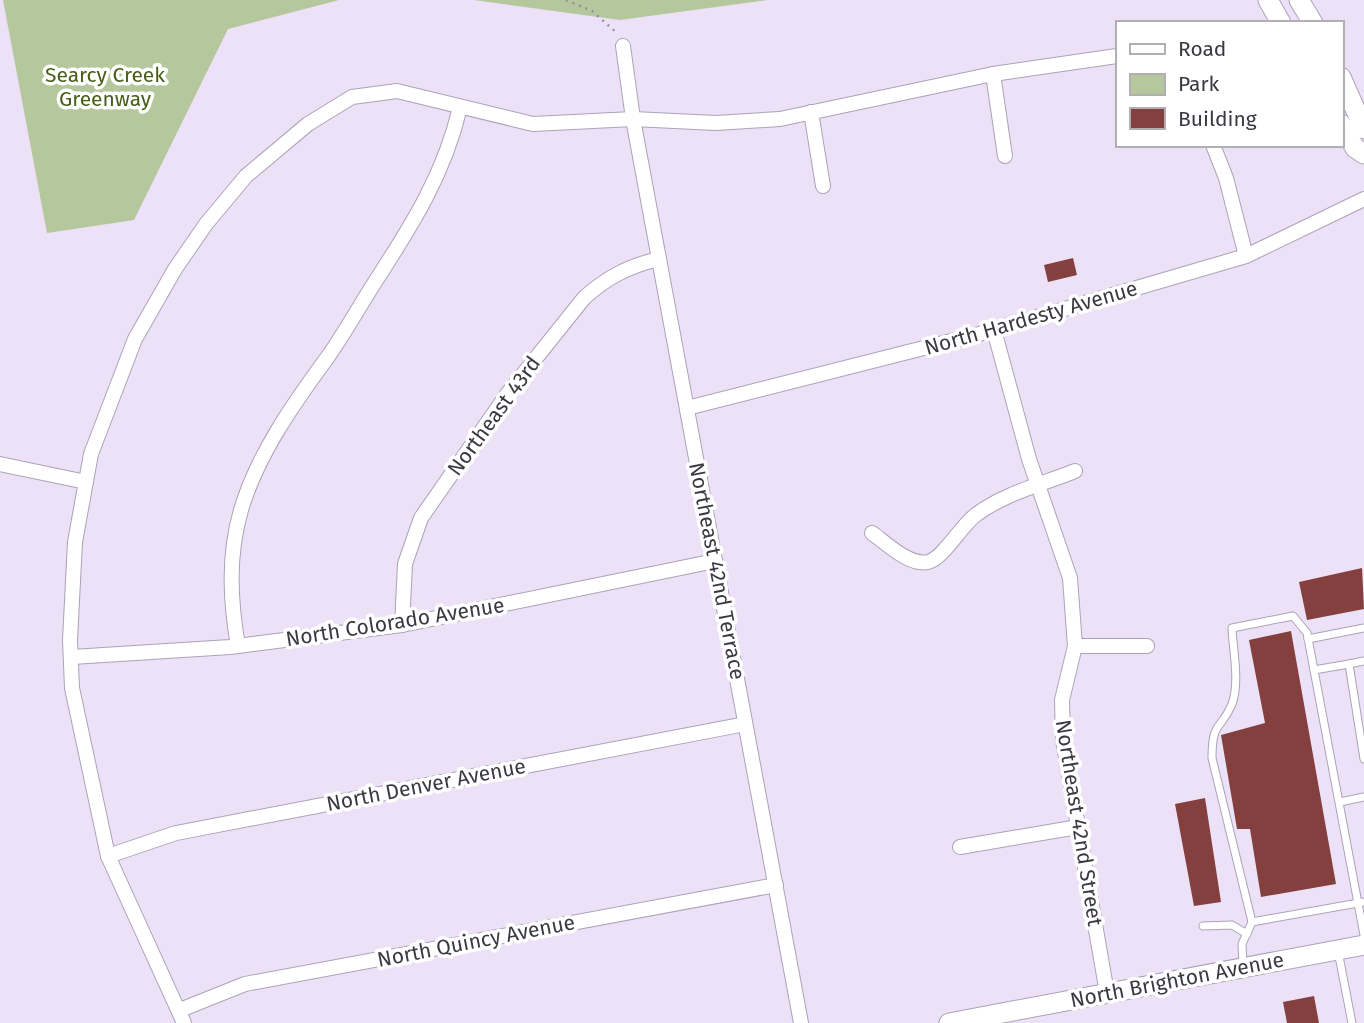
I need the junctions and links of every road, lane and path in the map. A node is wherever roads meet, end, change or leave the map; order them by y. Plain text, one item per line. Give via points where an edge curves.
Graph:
1 (566, 0) edge
2 (1268, 0) edge
3 (1299, 0) edge
4 (1280, 21) edge
5 (1312, 21) edge
6 (623, 46) joint
7 (1116, 55) edge
8 (993, 74) junction
9 (1343, 81) edge
10 (460, 107) junction
11 (811, 112) junction
12 (633, 119) junction
13 (1343, 127) edge
14 (1364, 129) edge
15 (1214, 147) edge
16 (1364, 154) edge
17 (1006, 156) dead end
18 (823, 186) dead end
19 (1364, 199) edge
20 (1246, 256) junction
21 (659, 259) junction
22 (994, 330) junction
23 (687, 408) junction
24 (0, 464) edge
25 (1075, 471) dead end
26 (86, 482) junction
27 (1038, 486) junction
28 (872, 533) dead end
29 (715, 561) junction
30 (402, 625) junction
31 (1364, 628) edge
32 (1308, 639) junction
33 (239, 646) junction
34 (1074, 646) junction
35 (1147, 646) dead end
36 (72, 657) junction
37 (1364, 661) edge
38 (1349, 664) junction
39 (1314, 670) junction
40 (1360, 710) edge
41 (745, 724) junction
42 (1364, 759) edge
43 (1364, 797) edge
44 (1339, 802) junction
45 (1078, 827) junction
46 (960, 847) dead end
47 (108, 856) junction
48 (776, 885) junction
49 (1361, 903) edge
50 (1252, 922) junction
51 (1203, 926) dead end
52 (1247, 934) junction
53 (1364, 936) edge
54 (1364, 945) edge
55 (1338, 950) junction
56 (1243, 968) junction
57 (1107, 993) junction
58 (182, 1016) edge
59 (998, 1018) edge
60 (801, 1023) edge
61 (949, 1023) edge
62 (1352, 1023) edge

1 - 6 path via 593,10 615,29
2 - 4 main road
3 - 5 main road
6 - 12 street, Northeast 42nd Terrace
7 - 8 street
8 - 11 street
8 - 17 street
9 - 14 main road
10 - 12 street via 533,124
10 - 26 street via 397,91 352,97 308,124 246,176 206,224 148,315 102,424
10 - 33 street via 439,176 421,211 293,407 247,493 232,564
11 - 12 street via 748,123
11 - 18 street
12 - 21 street, Northeast 42nd Terrace
13 - 16 main road
15 - 20 street
19 - 20 street, North Hardesty Avenue
20 - 22 street, North Hardesty Avenue
21 - 23 street, Northeast 42nd Terrace
21 - 30 street, Northeast 43rd via 631,266 598,285 508,393 421,518 405,564
22 - 23 street, North Hardesty Avenue
22 - 27 street, Northeast 42nd Street
23 - 29 street, Northeast 42nd Terrace
24 - 26 street
25 - 27 street
26 - 36 street via 72,581
27 - 28 street via 976,514 929,562 913,561
27 - 34 street, Northeast 42nd Street via 1070,578
29 - 30 street, North Colorado Avenue
29 - 41 street, Northeast 42nd Terrace
30 - 33 street, North Colorado Avenue
31 - 32 lane
32 - 39 lane
32 - 50 lane via 1293,616 1232,628 1232,705 1212,733 1212,758
33 - 36 street, North Colorado Avenue
34 - 35 street
34 - 45 street, Northeast 42nd Street via 1064,679 1061,720
36 - 47 street via 72,688
37 - 38 lane
38 - 39 lane
38 - 40 lane
39 - 44 lane
40 - 42 lane
41 - 47 street, North Denver Avenue via 176,832
41 - 48 street, Northeast 42nd Terrace
43 - 44 lane
44 - 49 lane
45 - 46 street
45 - 57 street, Northeast 42nd Street
47 - 58 street
48 - 58 street, North Quincy Avenue via 245,984
48 - 60 street, Northeast 42nd Terrace
49 - 50 lane
49 - 53 lane
50 - 52 lane
51 - 52 lane via 1232,925
52 - 56 lane via 1242,944
54 - 55 main road, North Brighton Avenue
55 - 56 main road, North Brighton Avenue
55 - 62 lane
56 - 57 main road, North Brighton Avenue
57 - 59 main road, North Brighton Avenue
59 - 61 main road, North Brighton Avenue

